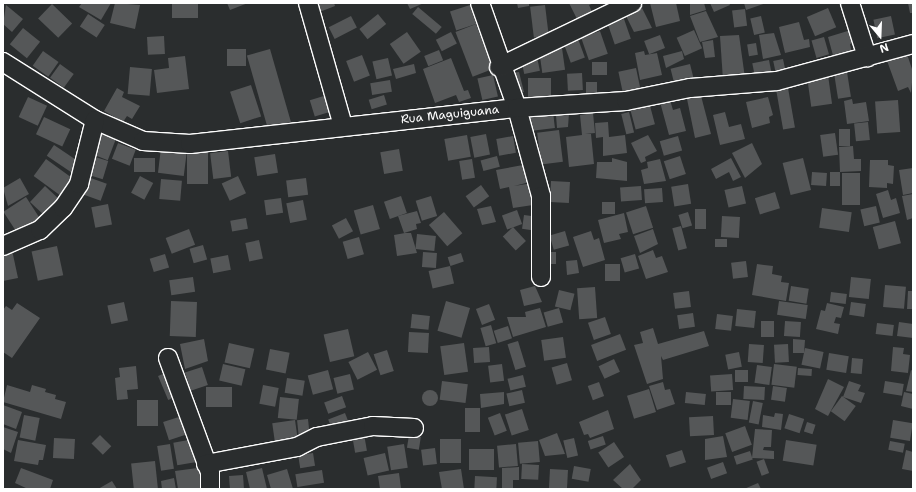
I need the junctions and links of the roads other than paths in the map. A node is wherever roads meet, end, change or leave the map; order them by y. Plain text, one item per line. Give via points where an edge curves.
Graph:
1 (308, 3) edge
2 (480, 3) edge
3 (632, 3) edge
4 (850, 3) edge
5 (913, 44) edge
6 (867, 57) junction
7 (3, 62) edge
8 (500, 67) junction
9 (517, 108) junction
10 (95, 120) junction
11 (343, 126) junction
12 (3, 246) edge
13 (541, 276) dead end
14 (168, 358) dead end
15 (414, 428) dead end
16 (206, 464) junction
17 (210, 489) edge

1 - 11 street
2 - 8 street
3 - 8 street
4 - 6 street
5 - 6 street, Rua Maguiguana
6 - 9 street, Rua Maguiguana via 777,81 690,88 626,101
7 - 10 street, Rua Maguiguana
8 - 9 street
9 - 11 street, Rua Maguiguana
9 - 13 street via 541,196
10 - 11 street, Rua Maguiguana via 143,141 190,144
10 - 12 street via 79,184 63,208 40,230
14 - 16 street
15 - 16 street via 373,426 317,437 297,447
16 - 17 street

